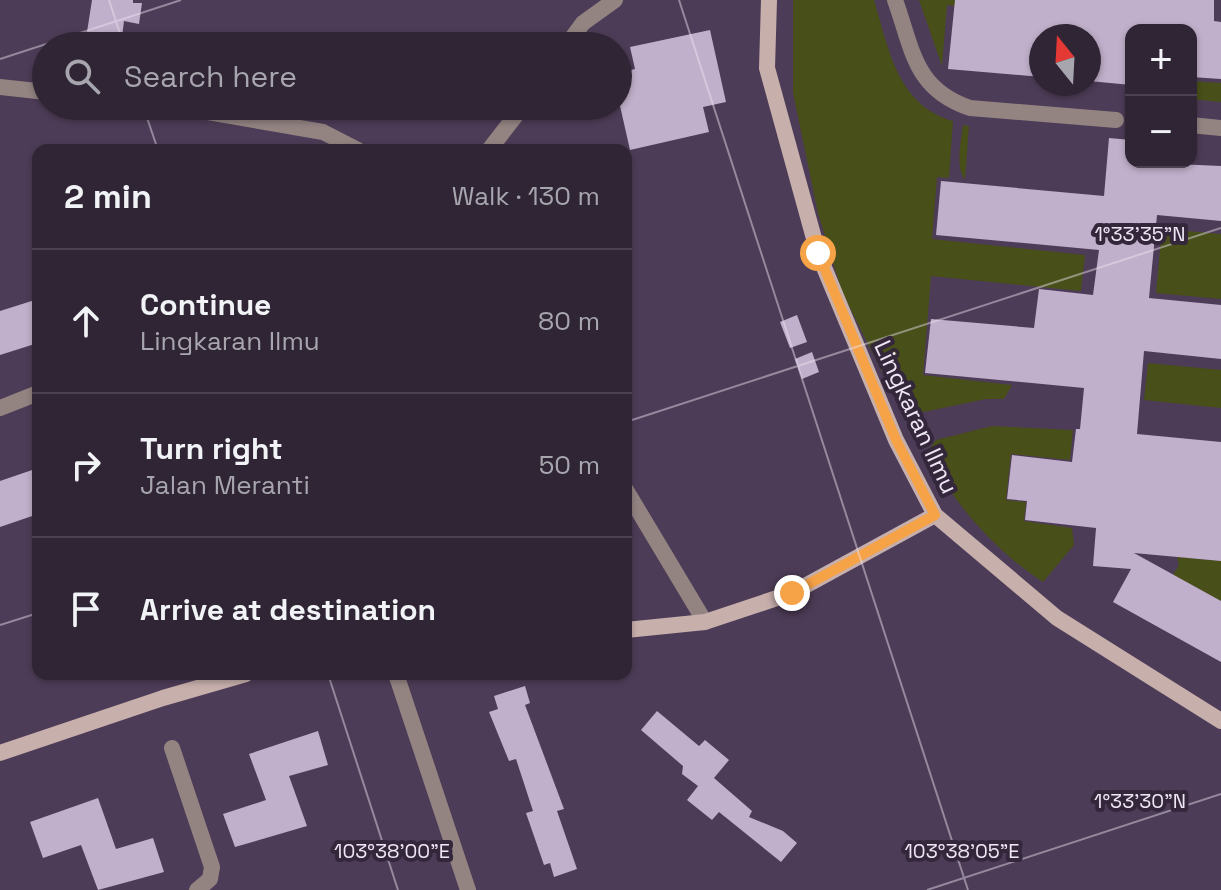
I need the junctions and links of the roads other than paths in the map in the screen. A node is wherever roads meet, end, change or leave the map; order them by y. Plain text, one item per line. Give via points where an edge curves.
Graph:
1 (615, 0) edge
2 (769, 0) edge
3 (895, 0) edge
4 (576, 32) edge
5 (0, 87) edge
6 (32, 90) edge
7 (254, 120) edge
8 (512, 120) edge
9 (1116, 120) dead end
10 (1197, 126) edge
11 (1221, 128) edge
12 (346, 144) edge
13 (494, 144) edge
14 (32, 395) edge
15 (0, 408) edge
16 (632, 500) edge
17 (935, 515) junction
18 (705, 622) junction
19 (632, 629) edge
20 (225, 680) edge
21 (398, 680) edge
22 (1221, 721) edge
23 (172, 748) dead end
24 (0, 753) edge
25 (197, 890) edge
26 (468, 890) edge

1 - 4 street
2 - 17 street, Lingkaran Ilmu via 767,68 818,253 896,440
3 - 9 street via 920,71 954,102 970,108
5 - 6 street
7 - 12 street via 323,132
8 - 13 street
10 - 11 street
14 - 15 street
16 - 18 street
17 - 18 street via 792,593
17 - 22 street, Lingkaran Ilmu via 1057,618
18 - 19 street
20 - 24 street
21 - 26 street
23 - 25 street via 212,867 210,879

